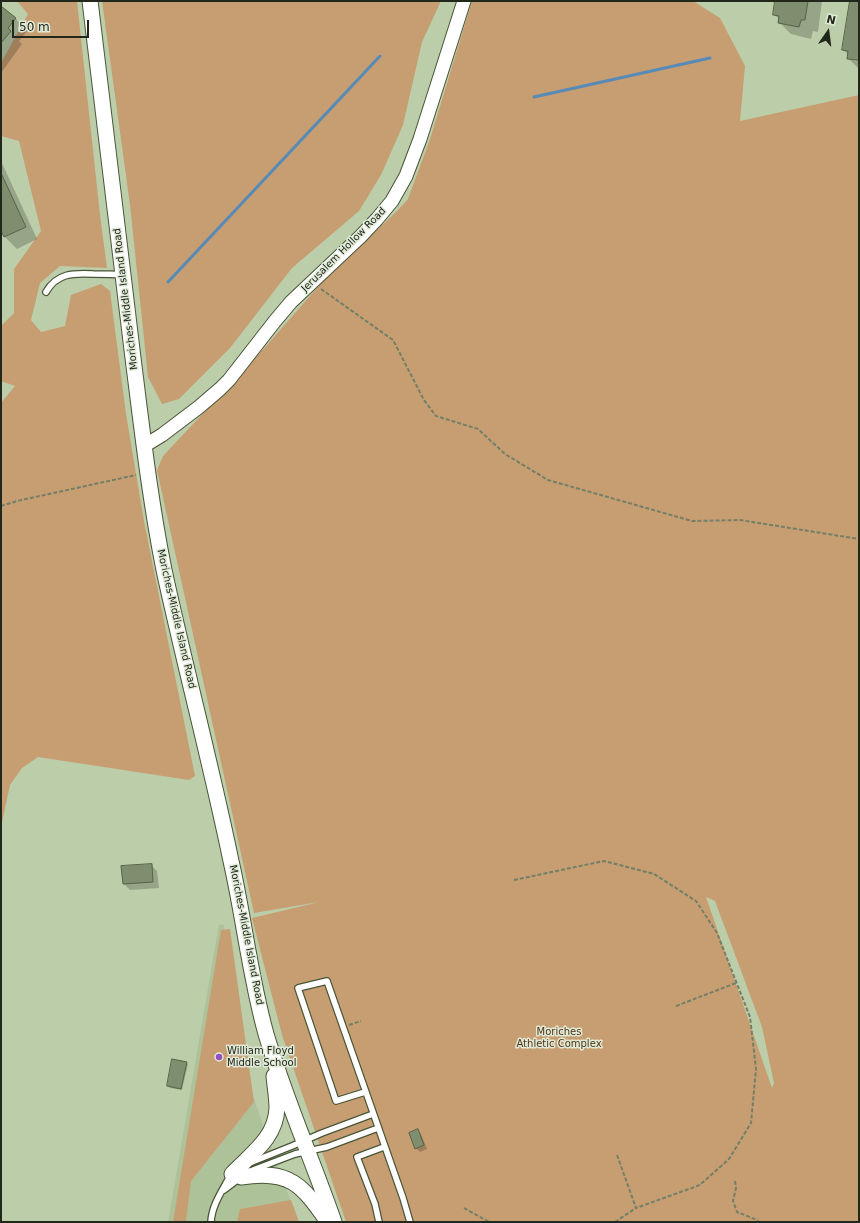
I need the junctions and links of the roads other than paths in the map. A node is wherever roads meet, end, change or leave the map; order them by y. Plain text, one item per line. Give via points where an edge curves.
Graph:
1 (90, 1) edge
2 (464, 1) edge
3 (122, 275) junction
4 (46, 292) dead end
5 (144, 446) junction
6 (272, 1052) junction
7 (365, 1092) junction
8 (373, 1114) junction
9 (378, 1128) junction
10 (306, 1146) junction
11 (384, 1147) junction
12 (237, 1175) junction
13 (222, 1192) junction
14 (211, 1222) edge
15 (328, 1222) edge
16 (334, 1222) edge
17 (379, 1222) edge
18 (410, 1222) edge

1 - 3 main road, Moriches-Middle Island Road
2 - 5 street, Jerusalem Hollow Road via 422,133 406,176 396,194 374,222 283,312 229,380 169,431
3 - 4 lane via 74,273 57,279
3 - 5 main road, Moriches-Middle Island Road
5 - 6 main road, Moriches-Middle Island Road via 165,576 231,860 256,993
6 - 10 main road, Moriches-Middle Island Road
6 - 12 main road via 276,1117 265,1142
7 - 7 lane via 326,981 298,988 336,1101
7 - 8 lane
8 - 9 lane
8 - 10 lane via 322,1133
9 - 10 lane via 327,1147
9 - 11 lane
10 - 12 lane via 295,1154
10 - 12 lane via 253,1161
10 - 16 main road, Moriches-Middle Island Road
11 - 17 lane via 357,1157
11 - 18 lane
12 - 13 lane
12 - 13 lane
12 - 15 main road via 267,1175 291,1181 306,1192
13 - 14 lane via 213,1210

